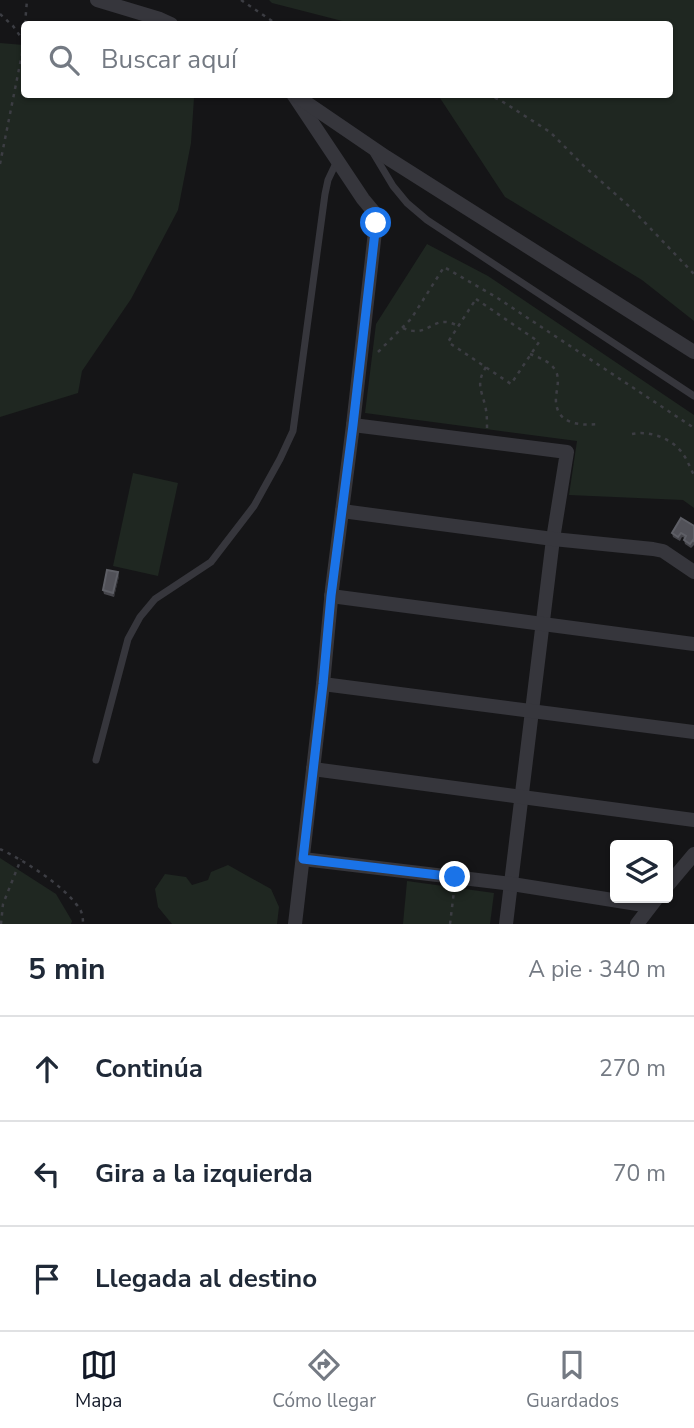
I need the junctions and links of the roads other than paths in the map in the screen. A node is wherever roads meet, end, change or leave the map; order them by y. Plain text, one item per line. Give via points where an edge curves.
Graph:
1 (97, 0) edge
2 (164, 21) edge
3 (297, 98) edge
4 (300, 98) edge
5 (368, 144) junction
6 (337, 160) junction
7 (694, 352) edge
8 (694, 396) edge
9 (353, 425) junction
10 (342, 511) junction
11 (553, 539) junction
12 (694, 572) edge
13 (331, 596) junction
14 (543, 624) junction
15 (694, 644) edge
16 (323, 684) junction
17 (533, 712) junction
18 (694, 732) edge
19 (96, 760) dead end
20 (313, 769) junction
21 (523, 797) junction
22 (694, 820) edge
23 (694, 854) edge
24 (303, 859) junction
25 (673, 879) edge
26 (512, 884) junction
27 (610, 897) edge
28 (652, 903) edge
29 (295, 924) edge
30 (506, 924) edge
31 (637, 924) edge

1 - 2 street
3 - 6 street
4 - 5 street
5 - 7 street
5 - 8 lane via 393,186 427,220
6 - 9 street via 376,223
6 - 19 lane via 325,194 293,430 254,506 211,562 155,599 140,617 128,639
9 - 10 street
9 - 11 street via 567,452
10 - 11 street
10 - 13 street
11 - 12 street via 663,551
11 - 14 street
13 - 14 street
13 - 16 street
14 - 15 street
14 - 17 street
16 - 17 street
16 - 20 street
17 - 18 street
17 - 21 street
20 - 21 street
20 - 24 street
21 - 22 street
21 - 26 street
23 - 25 street
24 - 26 street
24 - 29 street
26 - 27 street
26 - 30 street
28 - 31 street

